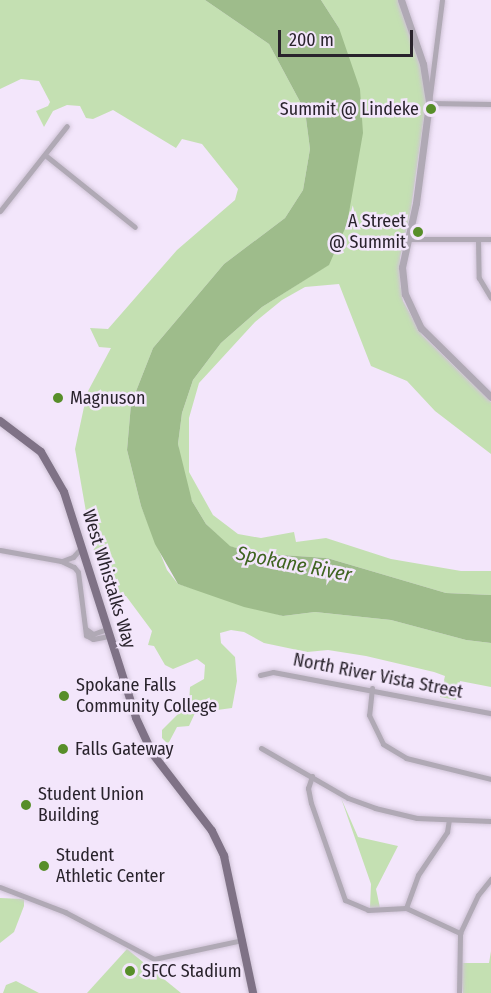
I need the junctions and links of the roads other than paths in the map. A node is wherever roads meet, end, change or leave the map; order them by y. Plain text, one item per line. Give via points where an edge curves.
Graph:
1 (401, 0) edge
2 (442, 0) edge
3 (429, 103) junction
4 (491, 104) edge
5 (67, 126) dead end
6 (45, 155) junction
7 (0, 211) edge
8 (135, 227) dead end
9 (407, 238) junction
10 (478, 239) junction
11 (491, 239) edge
12 (491, 298) edge
13 (491, 397) edge
14 (0, 421) edge
15 (82, 547) junction
16 (0, 550) edge
17 (61, 561) junction
18 (108, 633) junction
19 (260, 675) dead end
20 (372, 688) junction
21 (491, 713) edge
22 (261, 748) dead end
23 (312, 776) junction
24 (491, 779) edge
25 (449, 820) junction
26 (491, 821) edge
27 (491, 879) edge
28 (0, 887) edge
29 (406, 908) junction
30 (460, 933) junction
31 (243, 940) junction
32 (254, 993) edge
33 (459, 993) edge

1 - 3 street via 423,64
2 - 3 street
3 - 4 street
3 - 9 street via 416,203
5 - 6 street
6 - 7 street
6 - 8 street
9 - 10 street
9 - 13 street via 403,282 414,318
10 - 11 street
10 - 12 street via 481,286
14 - 15 main road, West Whistalks Way via 29,440 53,467
15 - 17 street via 73,557
15 - 18 main road, West Whistalks Way
16 - 17 street
17 - 18 street via 78,572 88,638
18 - 31 main road, West Whistalks Way via 152,753 212,831 224,856
19 - 20 street, North River Vista Street via 273,672
20 - 21 street, North River Vista Street
20 - 24 street via 369,715 383,744 406,758
22 - 23 street
23 - 25 street via 375,808
23 - 29 street via 308,788 311,803 345,900 368,910
25 - 26 street
25 - 29 street via 447,832 417,875
27 - 30 street via 478,895
28 - 31 street via 65,912 154,959
29 - 30 street
30 - 33 street
31 - 32 main road, West Whistalks Way

